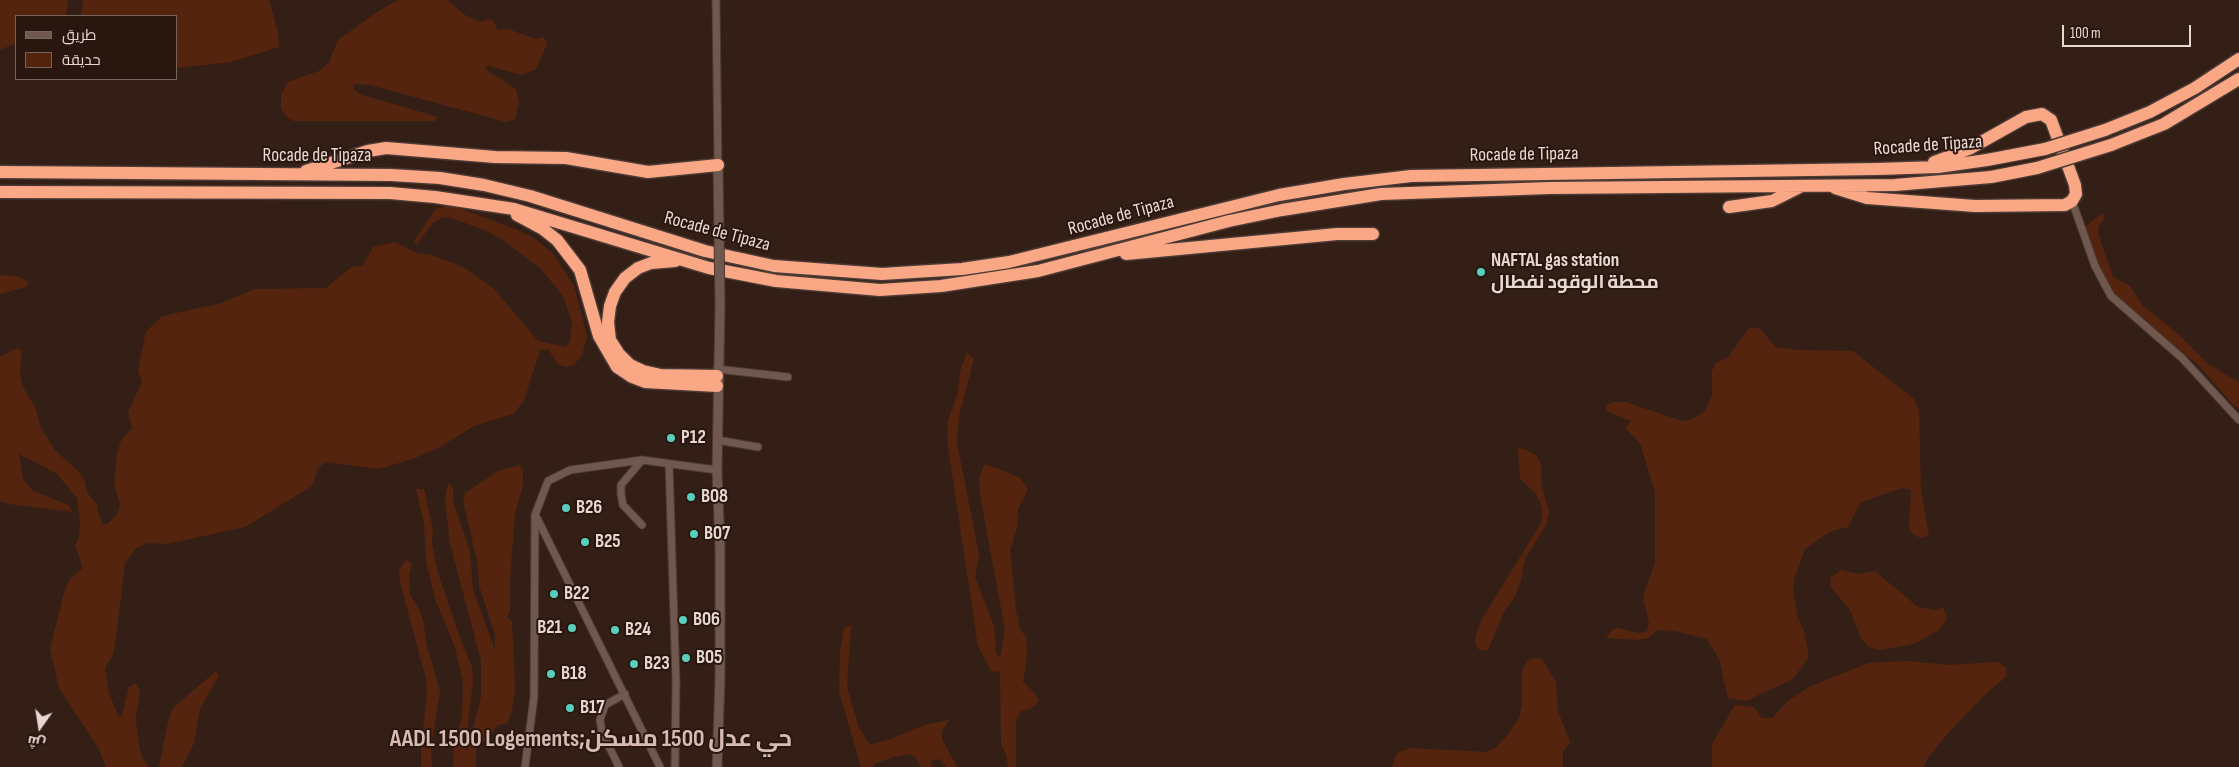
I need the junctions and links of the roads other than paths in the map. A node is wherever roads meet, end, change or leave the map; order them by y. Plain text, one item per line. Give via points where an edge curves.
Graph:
1 (716, 0) edge
2 (2239, 59) edge
3 (2239, 78) edge
4 (718, 166) junction
5 (1923, 168) junction
6 (0, 172) edge
7 (292, 176) junction
8 (1802, 186) junction
9 (1830, 186) junction
10 (0, 192) edge
11 (2072, 201) junction
12 (482, 202) junction
13 (1729, 207) dead end
14 (1373, 234) dead end
15 (1103, 254) junction
16 (709, 268) junction
17 (718, 377) junction
18 (788, 377) dead end
19 (2239, 420) edge
20 (717, 440) junction
21 (758, 446) dead end
22 (642, 460) junction
23 (670, 464) junction
24 (717, 470) junction
25 (535, 515) junction
26 (642, 525) dead end
27 (625, 694) junction
28 (525, 767) edge
29 (619, 767) edge
30 (660, 767) edge
31 (675, 767) edge
32 (717, 767) edge

1 - 4 street
2 - 5 highway, Rocade de Tipaza, bridge via 2188,92 2105,130 2045,148
3 - 9 highway, Rocade de Tipaza, bridge via 2164,124 2037,168 1991,177 1896,185
4 - 7 highway via 648,172 566,158 495,157 386,148
4 - 17 street, bridge
5 - 7 highway, Rocade de Tipaza via 1487,173 1394,178 1279,195 1009,262 962,269 882,274 774,266 705,251 538,198 484,185 391,175
5 - 11 highway via 1959,154 2026,117 2042,114 2051,120 2075,185 2076,194
6 - 7 highway, Rocade de Tipaza
8 - 9 highway, Rocade de Tipaza
8 - 13 highway via 1772,201
8 - 15 highway, Rocade de Tipaza via 1504,189 1381,194 1282,210
9 - 11 highway via 1867,198 1975,206 2060,206
10 - 12 highway, Rocade de Tipaza via 390,193
11 - 19 street via 2095,266 2111,296 2182,358
12 - 16 highway, Rocade de Tipaza via 552,219
12 - 17 highway via 505,209 543,229 570,255 586,286 599,336 617,367 632,378 645,382
14 - 15 highway via 1337,234
15 - 16 highway, Rocade de Tipaza via 1038,272 989,280 880,290 776,281
16 - 17 highway via 666,260 638,268 615,292 608,322 610,340 630,365 661,374
17 - 18 street
17 - 20 street
20 - 21 street
20 - 24 street
22 - 23 street
22 - 25 street via 570,470 555,477 548,481
22 - 26 street via 620,485 623,505
23 - 24 street
23 - 31 street
24 - 32 street via 720,669
25 - 27 street
25 - 28 street via 534,697
27 - 29 street via 605,705 600,720 602,732
27 - 30 street

